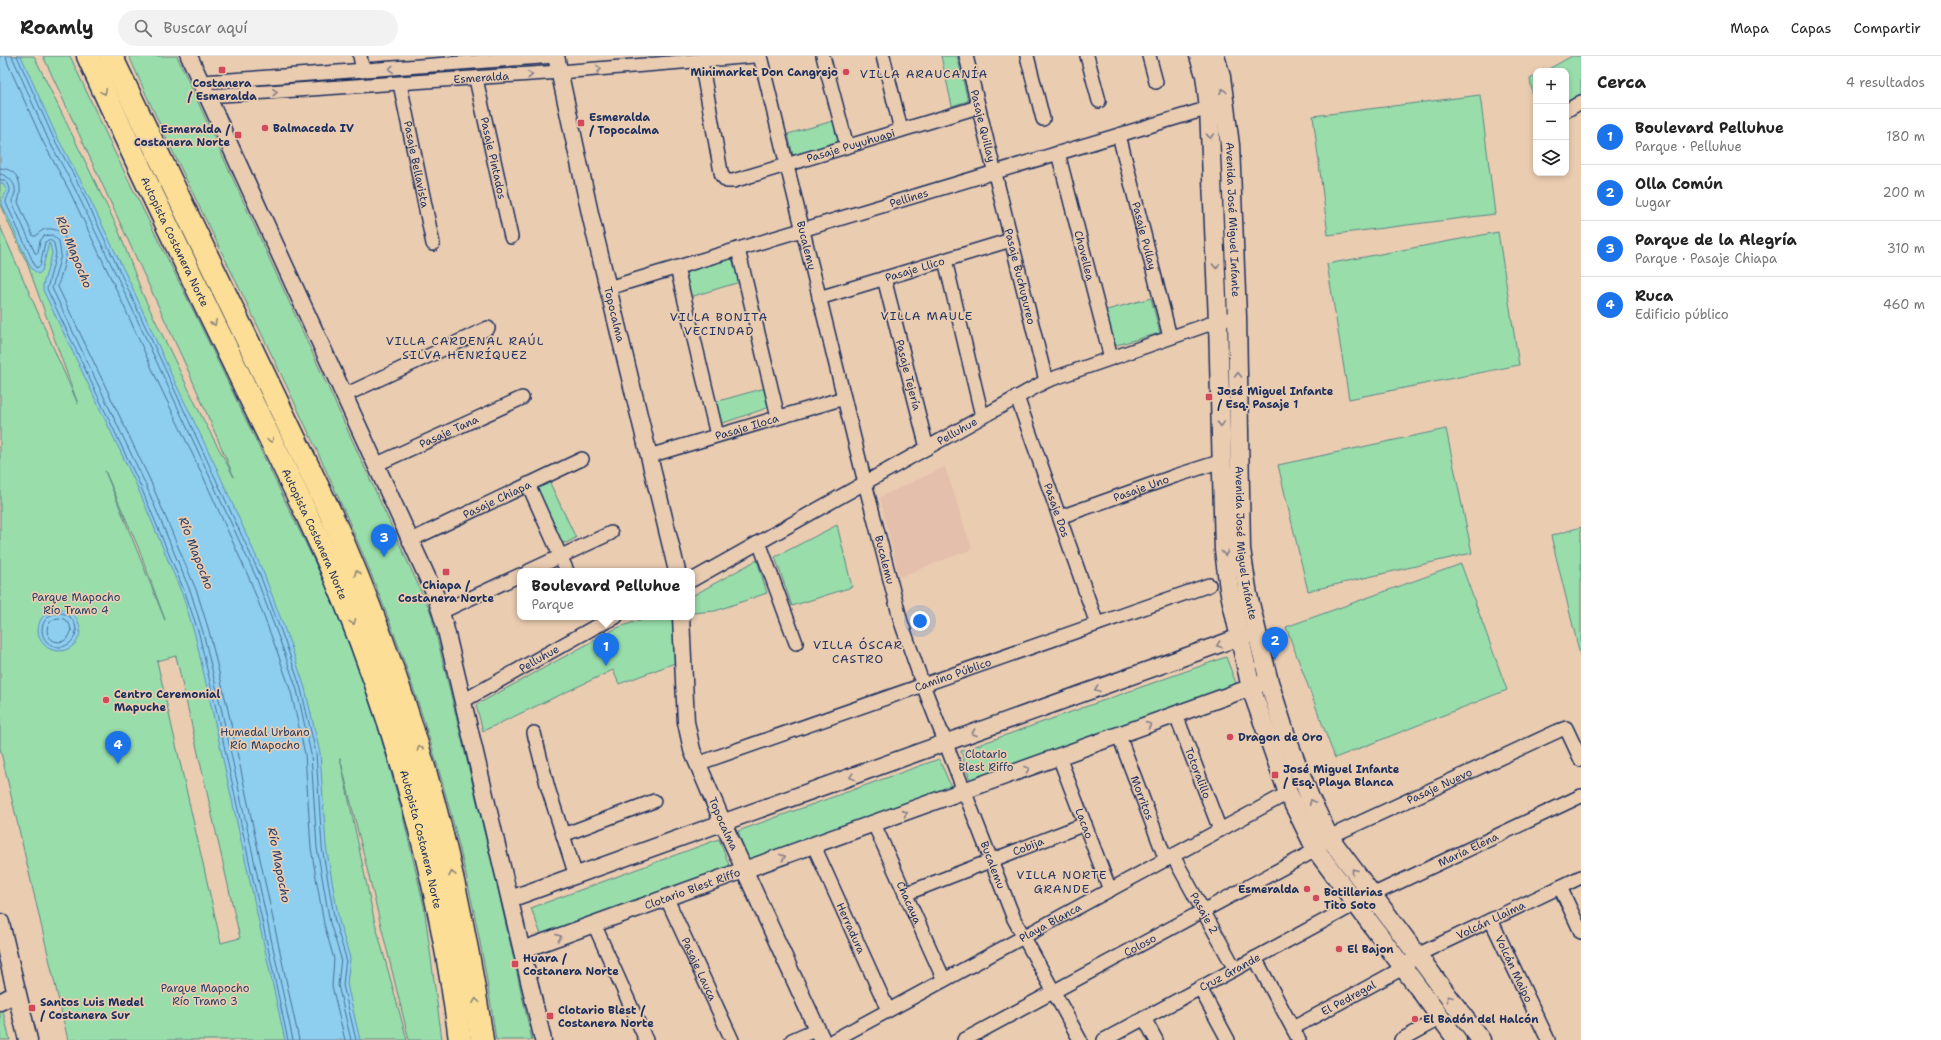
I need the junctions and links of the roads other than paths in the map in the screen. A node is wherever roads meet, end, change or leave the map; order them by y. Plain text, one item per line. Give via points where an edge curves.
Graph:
1 (88, 56) edge
2 (111, 56) edge
3 (189, 56) edge
4 (360, 56) edge
5 (556, 56) edge
6 (754, 56) edge
7 (760, 56) edge
8 (823, 56) edge
9 (883, 56) edge
10 (966, 56) edge
11 (1027, 56) edge
12 (1087, 56) edge
13 (1149, 56) edge
14 (1200, 56) edge
15 (1215, 56) edge
16 (701, 60) junction
17 (363, 71) junction
18 (560, 72) junction
19 (476, 79) junction
20 (1156, 82) dead end
21 (400, 84) junction
22 (205, 89) junction
23 (1099, 101) dead end
24 (1581, 102) edge
25 (978, 106) junction
26 (1209, 108) junction
27 (1569, 108) edge
28 (1043, 119) dead end
29 (901, 130) junction
30 (1119, 135) junction
31 (847, 146) junction
32 (1058, 153) junction
33 (787, 164) junction
34 (993, 172) junction
35 (802, 230) junction
36 (511, 237) dead end
37 (1010, 240) junction
38 (433, 244) dead end
39 (738, 249) junction
40 (945, 260) junction
41 (676, 268) junction
42 (884, 278) junction
43 (608, 288) junction
44 (819, 298) junction
45 (1237, 317) junction
46 (1218, 320) junction
47 (488, 328) dead end
48 (1170, 337) junction
49 (1111, 358) junction
50 (1046, 381) junction
51 (343, 396) junction
52 (1017, 397) junction
53 (522, 398) dead end
54 (844, 398) junction
55 (982, 416) junction
56 (778, 417) junction
57 (717, 436) junction
58 (927, 448) junction
59 (649, 456) junction
60 (582, 459) dead end
61 (1222, 461) junction
62 (375, 465) junction
63 (864, 483) junction
64 (528, 484) junction
65 (1060, 517) junction
66 (611, 533) dead end
67 (411, 540) junction
68 (759, 542) junction
69 (560, 556) junction
70 (535, 568) edge
71 (566, 568) edge
72 (676, 568) edge
73 (517, 576) edge
74 (695, 578) edge
75 (1209, 585) dead end
76 (441, 612) junction
77 (600, 620) edge
78 (681, 620) edge
79 (590, 622) edge
80 (1097, 624) junction
81 (1248, 634) junction
82 (796, 643) dead end
83 (1269, 682) junction
84 (923, 685) junction
85 (1251, 688) junction
86 (463, 701) junction
87 (1176, 715) junction
88 (534, 733) dead end
89 (1118, 736) junction
90 (946, 743) junction
91 (1059, 757) junction
92 (1581, 760) edge
93 (697, 764) junction
94 (965, 791) junction
95 (1288, 793) junction
96 (1581, 796) edge
97 (654, 801) dead end
98 (723, 823) junction
99 (874, 824) junction
100 (1085, 824) junction
101 (1220, 830) junction
102 (563, 835) junction
103 (1329, 837) junction
104 (814, 846) junction
105 (1316, 850) junction
106 (1169, 858) junction
107 (991, 860) junction
108 (746, 871) junction
109 (576, 876) junction
110 (1581, 877) edge
111 (1560, 887) junction
112 (1110, 890) junction
113 (905, 894) junction
114 (1372, 895) junction
115 (510, 899) junction
116 (667, 899) junction
117 (1356, 904) junction
118 (1203, 911) junction
119 (1491, 920) junction
120 (0, 923) edge
121 (594, 924) junction
122 (1581, 932) edge
123 (1024, 937) junction
124 (522, 950) junction
125 (1417, 955) junction
126 (1255, 958) junction
127 (1404, 968) junction
128 (1235, 969) junction
129 (944, 980) junction
130 (1200, 988) junction
131 (1054, 992) junction
132 (17, 993) junction
133 (0, 1002) edge
134 (888, 1010) junction
135 (1144, 1018) junction
136 (1441, 1018) junction
137 (820, 1034) edge
138 (1296, 1034) edge
139 (28, 1040) edge
140 (460, 1040) edge
141 (482, 1040) edge
142 (543, 1040) edge
143 (646, 1040) edge
144 (732, 1040) edge
145 (792, 1040) edge
146 (834, 1040) edge
147 (964, 1040) edge
148 (1080, 1040) edge
149 (1104, 1040) edge
150 (1156, 1040) edge
151 (1228, 1040) edge
152 (1401, 1040) edge
153 (1457, 1040) edge
154 (1481, 1040) edge
155 (1548, 1040) edge

1 -> 140 highway, Autopista Costanera Norte via 148,187 308,516 354,623 393,736 424,847 444,940
141 -> 2 highway, Autopista Costanera Norte via 448,853 422,754 383,640 352,560 329,510
3 - 22 street
4 - 17 street
5 -> 17 street, Esmeralda
5 - 18 street, Topocalma
6 - 16 street, Esmeralda
7 - 33 street, Bucalemu
8 - 31 street
9 - 29 street
10 - 25 street, Pasaje Quillay
11 - 28 street
12 - 23 street
13 - 20 street
14 - 26 main road, Avenida José Miguel Infante via 1206,75
45 -> 15 main road, Avenida José Miguel Infante via 1230,145 1222,77
18 -> 16 street, Esmeralda
16 - 33 street, Pasaje Puyuhuapi via 724,179 733,181
17 - 22 street, Esmeralda
19 -> 18 street, Esmeralda
18 - 43 street, Topocalma
19 - 21 street, Esmeralda
19 - 36 street, Pasaje Pintados
22 -> 21 street, Esmeralda
21 - 38 street, Pasaje Bellavista
22 - 51 street
24 - 27 street
25 - 29 street, Pasaje Puyuhuapi
25 - 34 street, Pasaje Quillay
26 - 30 street, Pellines
26 -> 46 main road, Avenida José Miguel Infante
29 - 31 street, Pasaje Puyuhuapi
30 - 32 street, Pellines
30 - 48 street, Pasaje Pullay
31 - 33 street, Pasaje Puyuhuapi
32 - 34 street, Pellines
32 - 49 street, Chovellea
33 - 35 street, Bucalemu
34 - 35 street, Pellines
34 - 37 street, Pasaje Buchupureo
35 - 39 street, Pellines
35 - 44 street, Bucalemu
37 - 40 street, Pasaje Llico
37 - 50 street, Pasaje Buchupureo
39 - 41 street, Pellines
39 - 56 street
40 - 42 street, Pasaje Llico
40 - 55 street
41 - 43 street, Pellines
41 - 57 street
42 - 44 street, Pasaje Llico
42 - 58 street, Pasaje Tejería
43 - 59 street, Topocalma
44 - 54 street, Bucalemu
45 - 46 street, Pelluhue
81 -> 45 main road, Avenida José Miguel Infante via 1241,549
46 - 48 street, Pelluhue
46 -> 61 main road, Avenida José Miguel Infante
47 - 51 street
48 - 49 street, Pelluhue
49 - 50 street, Pelluhue
50 - 52 street, Pelluhue
51 - 62 street
52 - 55 street, Pelluhue
52 - 65 street, Pasaje Dos
53 - 62 street, Pasaje Tana
54 - 56 street, Pasaje Iloca
54 - 63 street, Bucalemu
55 - 58 street, Pelluhue
56 - 57 street, Pasaje Iloca
57 - 59 street, Pasaje Iloca
58 - 63 street, Pelluhue
59 - 72 street, Topocalma
60 - 64 street, Pasaje Chiapa
61 - 65 street, Pasaje Uno
61 -> 81 main road, Avenida José Miguel Infante via 1224,550 1229,589
62 - 67 street
63 - 68 street, Pelluhue
63 - 84 street, Bucalemu via 896,604
64 - 67 street, Pasaje Chiapa
64 - 69 street
65 - 80 street, Pasaje Dos
66 - 69 street
67 - 76 street
68 - 74 street, Pelluhue
68 - 82 street
69 - 70 street
69 - 71 street
73 - 76 street
75 - 80 street, Camino Público
76 - 86 street
77 - 79 street, Pelluhue
78 - 93 street, Topocalma via 686,722
79 - 86 street, Pelluhue
80 - 84 street, Camino Público
81 - 83 main road, Avenida José Miguel Infante
81 - 85 main road, Avenida José Miguel Infante
81 -> 90 street
83 - 85 street, Clotario Blest Riffo
103 -> 83 main road, Avenida José Miguel Infante via 1310,798 1287,739
84 - 90 street, Bucalemu
84 - 93 street, Camino Público
85 - 87 street, Clotario Blest Riffo
85 - 95 main road, Avenida José Miguel Infante
86 - 115 street
89 -> 87 street, Clotario Blest Riffo
87 - 101 street, Totoralillo
88 - 102 street
89 - 91 street, Clotario Blest Riffo
89 - 106 street, Morritos
90 - 94 street, Bucalemu
90 -> 98 street
94 -> 91 street, Clotario Blest Riffo
91 - 100 street, Lacao
92 - 103 street, Pasaje Nuevo via 1566,728
93 - 98 street, Topocalma
99 -> 94 street, Clotario Blest Riffo
94 - 107 street, Bucalemu
95 - 101 street, Playa Blanca
95 - 105 main road, Avenida José Miguel Infante
96 - 114 street, María Elena
97 - 102 street
98 - 108 street, Topocalma
98 - 109 street
99 - 104 street, Clotario Blest Riffo
99 - 113 street, Chacaya
100 - 107 street, Cobija
100 - 112 street, Lacao
101 - 106 street, Playa Blanca
102 - 109 street
103 - 105 street, Pasaje Nuevo
114 -> 103 main road, Avenida José Miguel Infante
108 -> 104 street, Clotario Blest Riffo
104 - 134 street, Herradura
105 - 117 main road, Avenida José Miguel Infante
105 - 118 street, Coloso
106 - 112 street, Playa Blanca
106 - 118 street, Pasaje 2
107 - 113 street, Cobija
107 - 123 street, Bucalemu via 1014,919
108 - 116 street, Clotario Blest Riffo
108 - 137 street, Topocalma
109 - 115 street
110 - 111 street, Volcán Llaima
111 - 119 street, Volcán Llaima
111 - 122 street
112 - 123 street, Playa Blanca
113 - 129 street, Chacaya
114 - 117 street, María Elena
114 - 125 main road, Avenida José Miguel Infante
115 - 124 street
116 - 121 street, Clotario Blest Riffo
116 - 144 street, Pasaje Lauca
117 - 126 street, Cruz Grande
117 - 127 main road, Avenida José Miguel Infante
118 - 128 street, Pasaje 2
118 - 131 street, Coloso
119 - 125 street, Volcán Llaima
119 - 155 street, Volcán Maipo
120 - 132 main road
124 -> 121 street, Clotario Blest Riffo
121 - 143 street
123 - 129 street, Playa Blanca
123 - 131 street, Bucalemu
124 - 142 street
125 - 127 street, Volcán Llaima
154 -> 125 main road, Avenida José Miguel Infante
126 - 128 street, Cruz Grande
126 - 138 street
127 - 136 main road, Avenida José Miguel Infante
127 - 138 street, El Pedregal
128 - 130 street, Cruz Grande
129 - 134 street, Playa Blanca
130 - 135 street, Cruz Grande
130 - 151 street
131 - 147 street, Coloso
131 - 148 street, Bucalemu
132 - 133 street
132 - 139 main road
134 - 146 street, Playa Blanca
135 - 149 street, Cruz Grande
135 - 150 street
136 - 152 street
136 - 153 main road, Avenida José Miguel Infante
137 - 145 street

